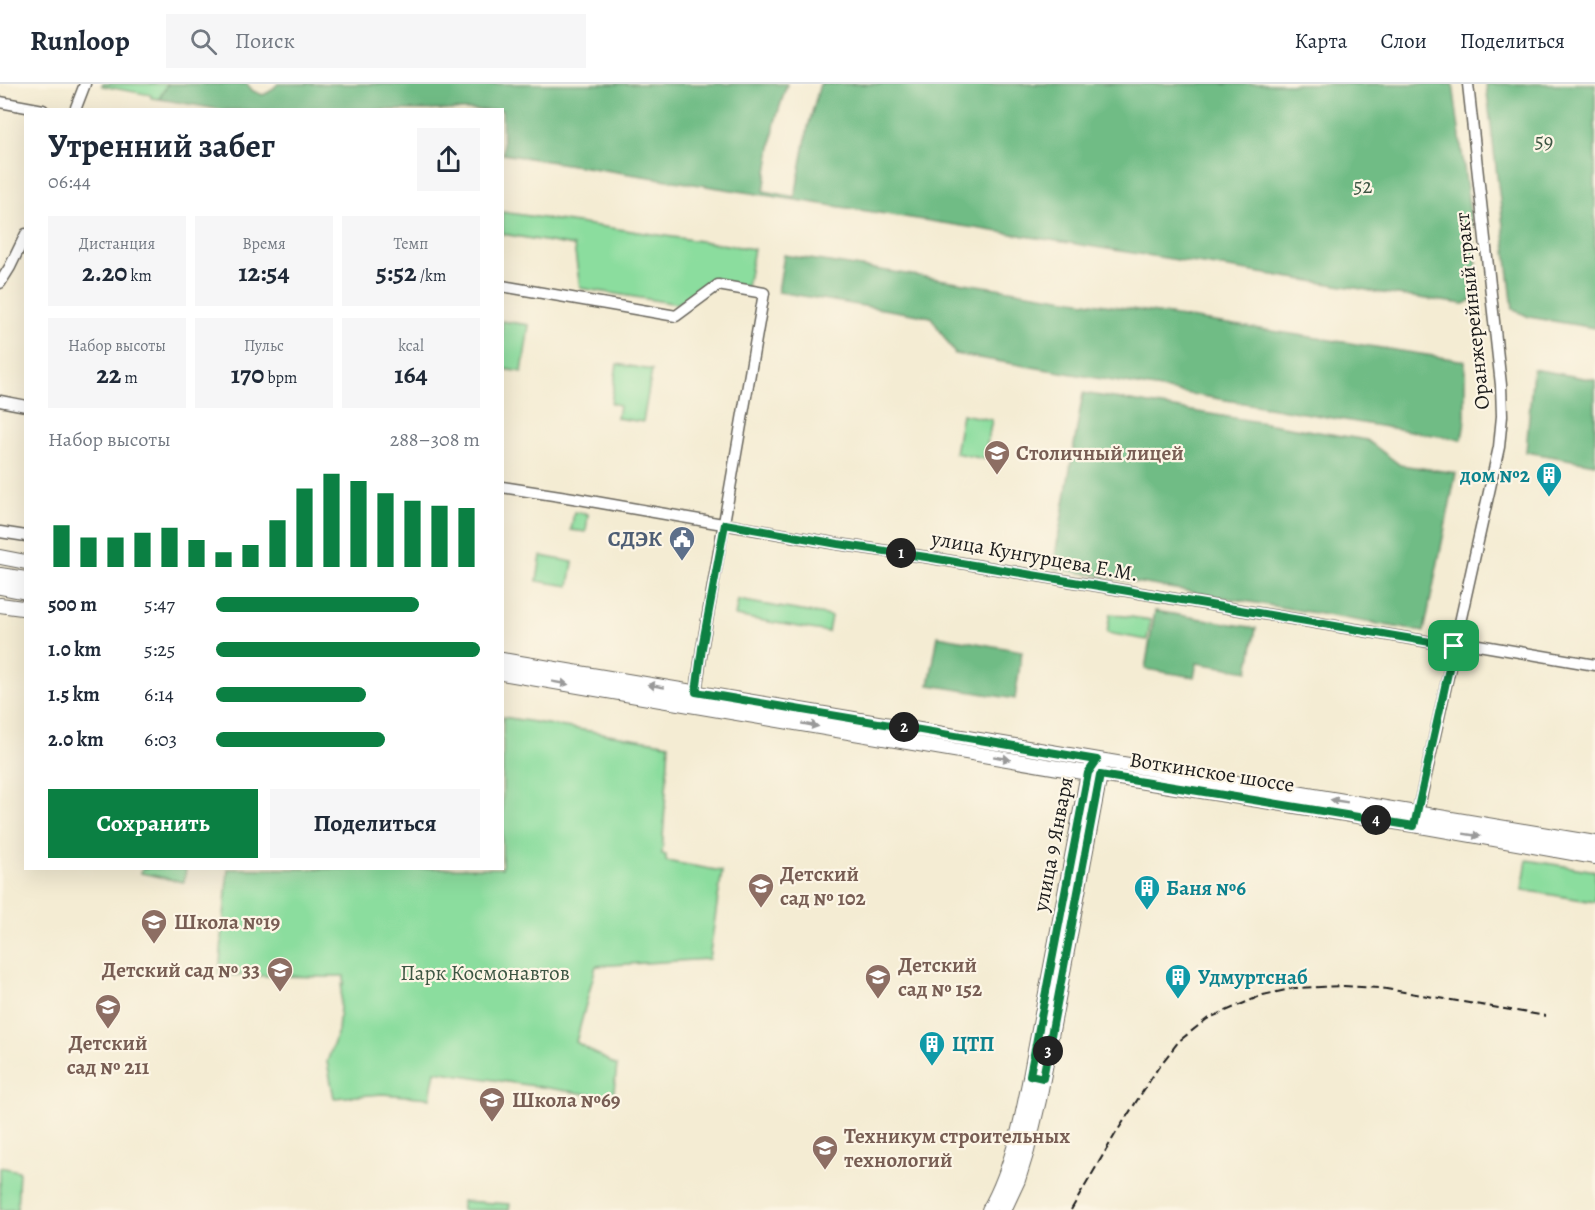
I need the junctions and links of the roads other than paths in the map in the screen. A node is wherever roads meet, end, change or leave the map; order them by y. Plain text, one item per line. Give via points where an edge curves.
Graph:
1 (85, 84) edge
2 (1468, 84) edge
3 (0, 102) edge
4 (32, 108) edge
5 (76, 108) edge
6 (24, 238) edge
7 (0, 283) edge
8 (504, 286) edge
9 (0, 401) edge
10 (24, 406) edge
11 (504, 487) edge
12 (725, 524) junction
13 (0, 532) edge
14 (24, 536) edge
15 (0, 557) edge
16 (24, 562) edge
17 (0, 575) edge
18 (24, 579) edge
19 (0, 587) edge
20 (24, 592) edge
21 (0, 606) edge
22 (24, 607) edge
23 (1454, 644) junction
24 (504, 660) edge
25 (1595, 665) edge
26 (504, 673) edge
27 (696, 692) junction
28 (1097, 760) junction
29 (1094, 774) junction
30 (1416, 820) junction
31 (1595, 843) edge
32 (1595, 856) edge
33 (1037, 1077) junction
34 (989, 1210) edge
35 (1004, 1210) edge

1 - 5 street
2 - 23 street, Оранжерейный тракт via 1502,416 1499,447
3 - 4 street
6 - 7 street
8 - 12 street via 676,316 718,285 764,293
9 - 10 street
11 - 12 street, улица Кунгурцева Е.М.
12 - 23 street, улица Кунгурцева Е.М.
12 - 27 street
13 - 14 street
15 - 16 main road
17 - 18 main road
19 - 20 main road
21 - 22 main road
23 - 25 street, улица Кунгурцева Е.М.
23 - 30 street, Оранжерейный тракт
27 -> 24 main road, Воткинское шоссе
26 -> 29 main road, Воткинское шоссе
27 - 28 main road, Воткинское шоссе
28 - 29 main road, улица 9 Января
30 -> 28 main road, Воткинское шоссе
29 - 30 main road, Воткинское шоссе
29 - 33 main road, улица 9 Января
30 - 31 main road, Воткинское шоссе
30 -> 32 main road, Воткинское шоссе
33 - 34 main road, улица 9 Января via 1005,1175
33 - 35 main road, улица 9 Января via 1027,1151

